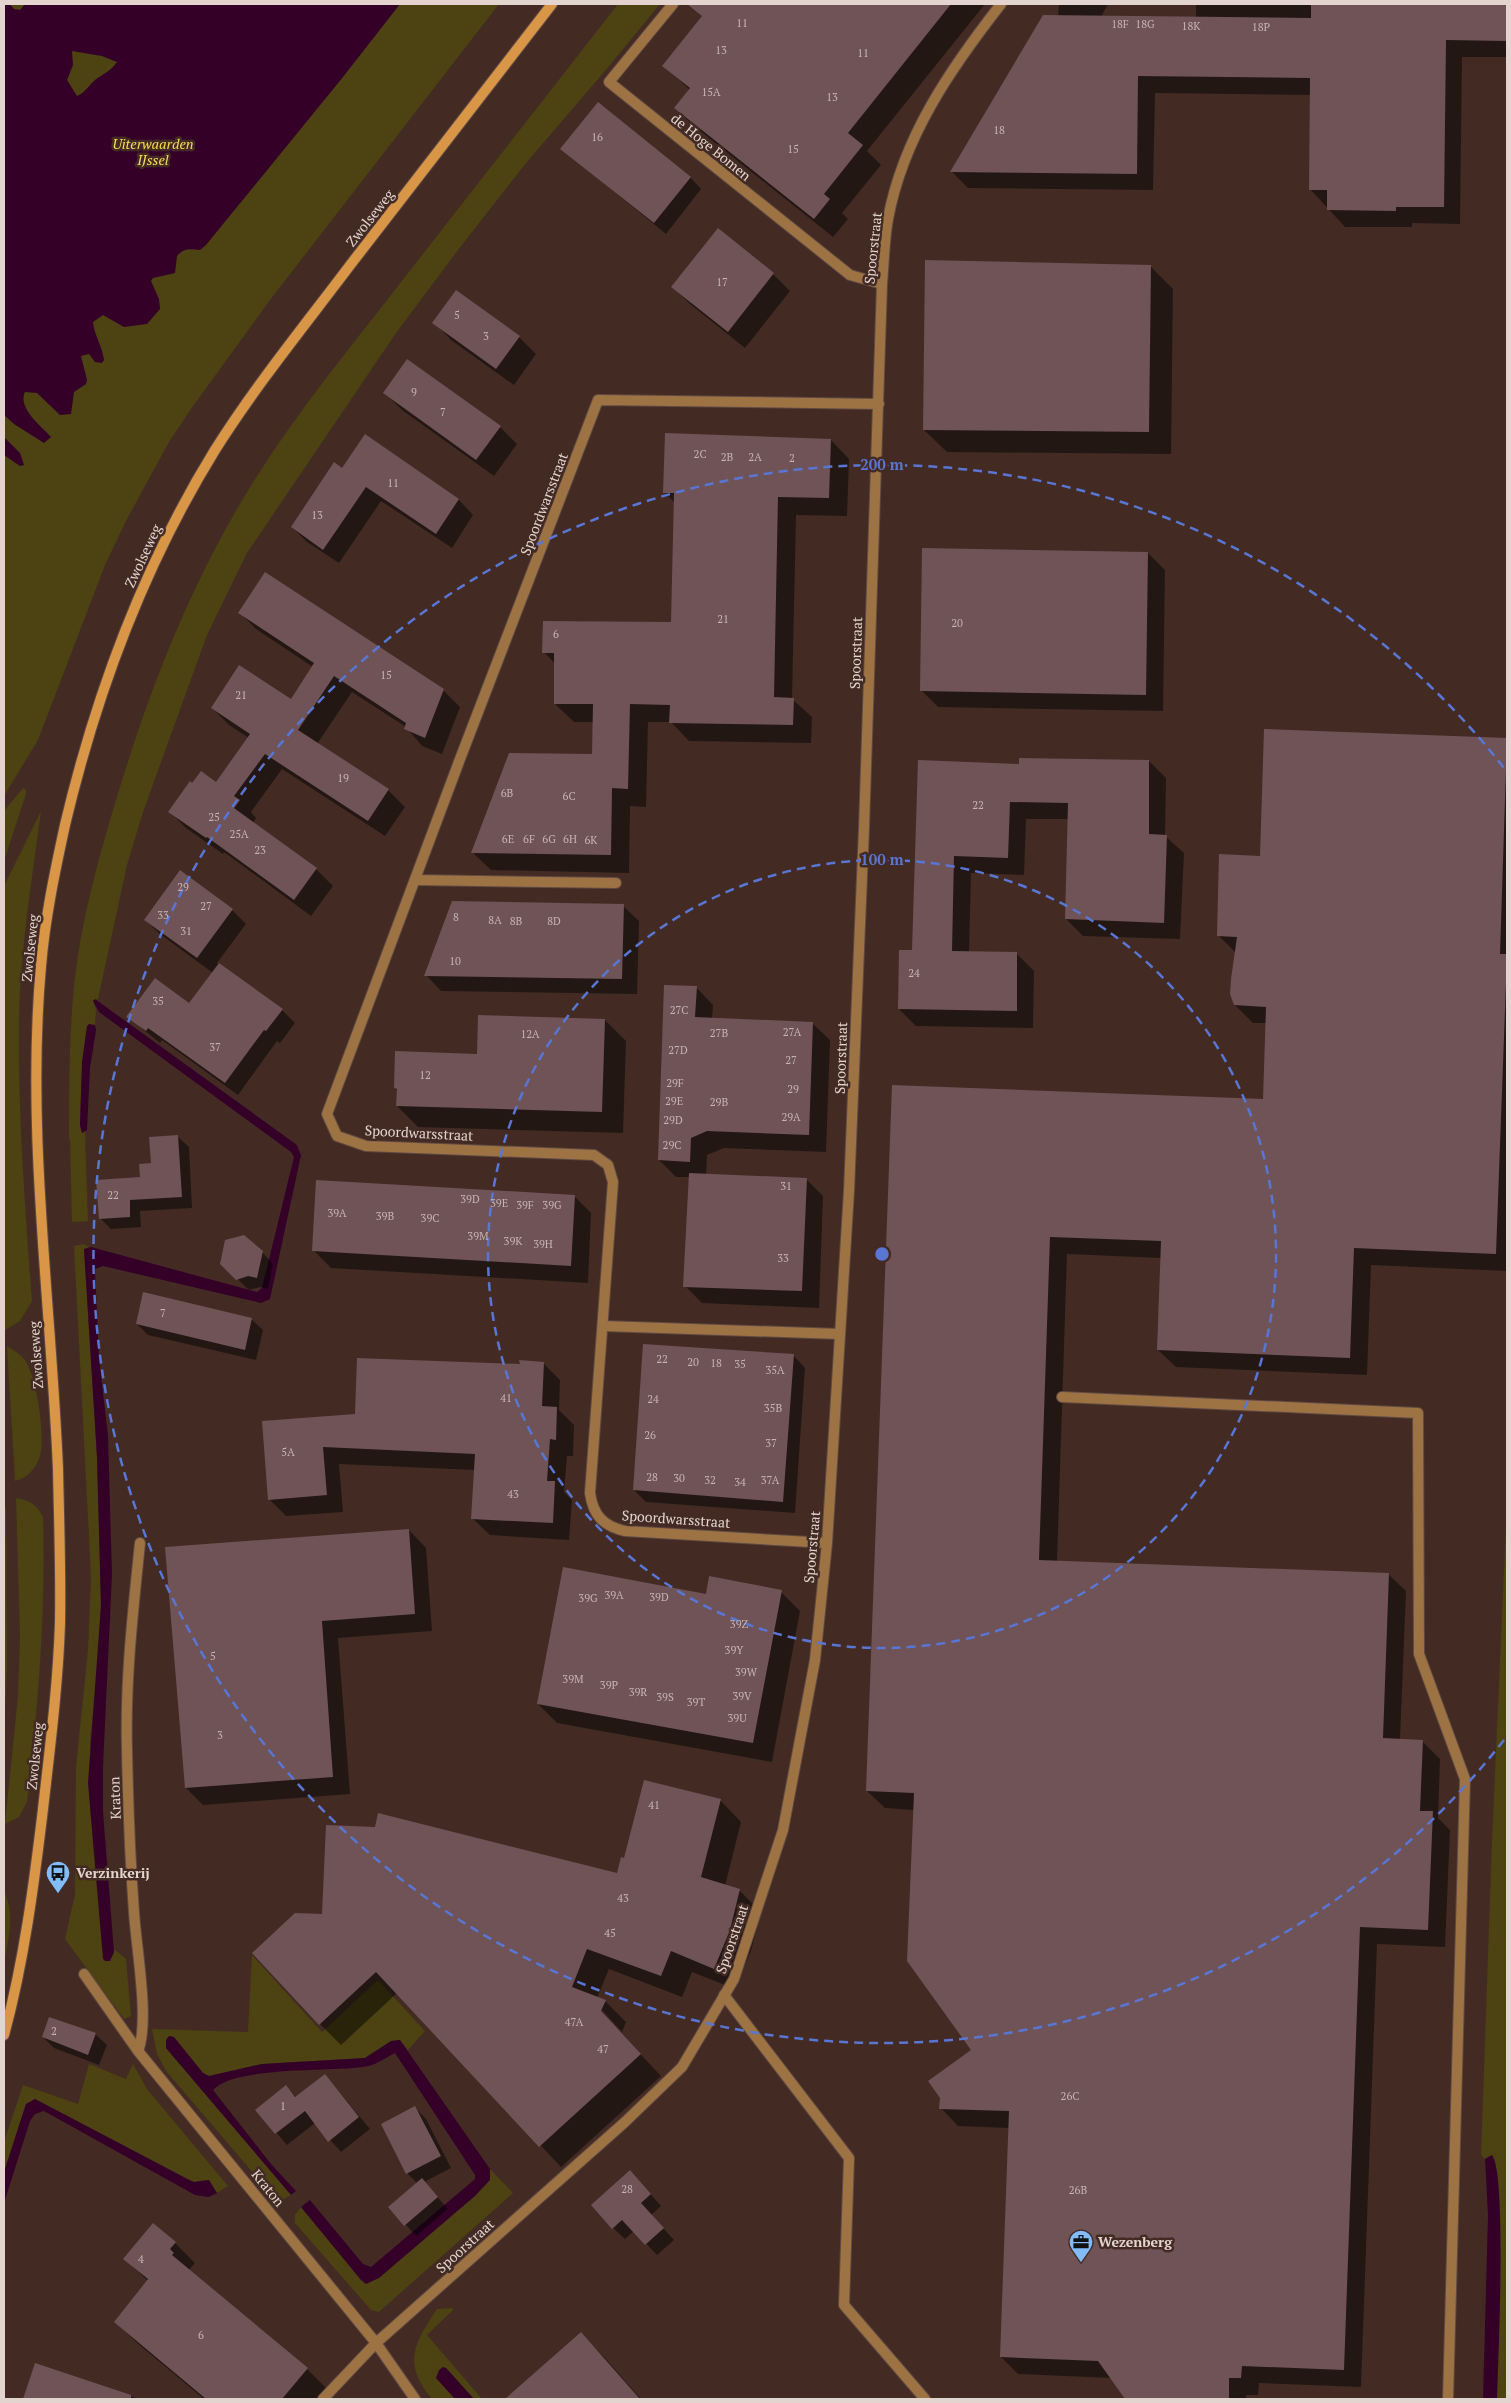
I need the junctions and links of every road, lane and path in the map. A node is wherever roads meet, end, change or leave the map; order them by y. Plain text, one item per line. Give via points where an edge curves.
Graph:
1 (552, 4) edge
2 (673, 4) edge
3 (1001, 4) edge
4 (882, 284) junction
5 (879, 404) junction
6 (415, 880) junction
7 (616, 883) dead end
8 (603, 1326) junction
9 (840, 1334) junction
10 (1062, 1398) dead end
11 (140, 1543) dead end
12 (827, 1543) junction
13 (84, 1974) dead end
14 (724, 1995) junction
15 (4, 2035) edge
16 (138, 2051) junction
17 (376, 2343) junction
18 (323, 2399) edge
19 (415, 2399) edge
20 (925, 2399) edge
21 (1448, 2399) edge

1 - 15 main road, Zwolseweg via 261,382 216,450 174,521 146,579 82,758 48,911 41,962 36,1070 40,1195 58,1466 60,1572 57,1673 37,1860
2 - 4 street, de Hoge Bomen via 609,82 850,275
3 - 4 street, Spoorstraat via 958,60 919,127 900,174 888,219
4 - 5 street, Spoorstraat
5 - 6 street, Spoordwarsstraat via 598,400
5 - 9 street, Spoorstraat via 849,1191
6 - 7 street
6 - 8 street, Spoordwarsstraat via 327,1114 337,1136 366,1146 594,1155 608,1164 614,1182
8 - 9 street
8 - 12 street, Spoordwarsstraat via 590,1493 592,1505 604,1523 625,1530
9 - 12 street, Spoorstraat
10 - 21 street via 1418,1414 1419,1654 1465,1778
11 - 16 street, Kraton via 127,1688 134,1913 142,2017 142,2040
12 - 14 street, Spoorstraat via 815,1660 782,1830 734,1979
13 - 16 street, Kraton
14 - 17 street, Spoorstraat via 682,2067 625,2122
14 - 20 street via 849,2158 844,2305
16 - 17 street, Kraton
17 - 18 street, Spoorstraat
17 - 19 street

